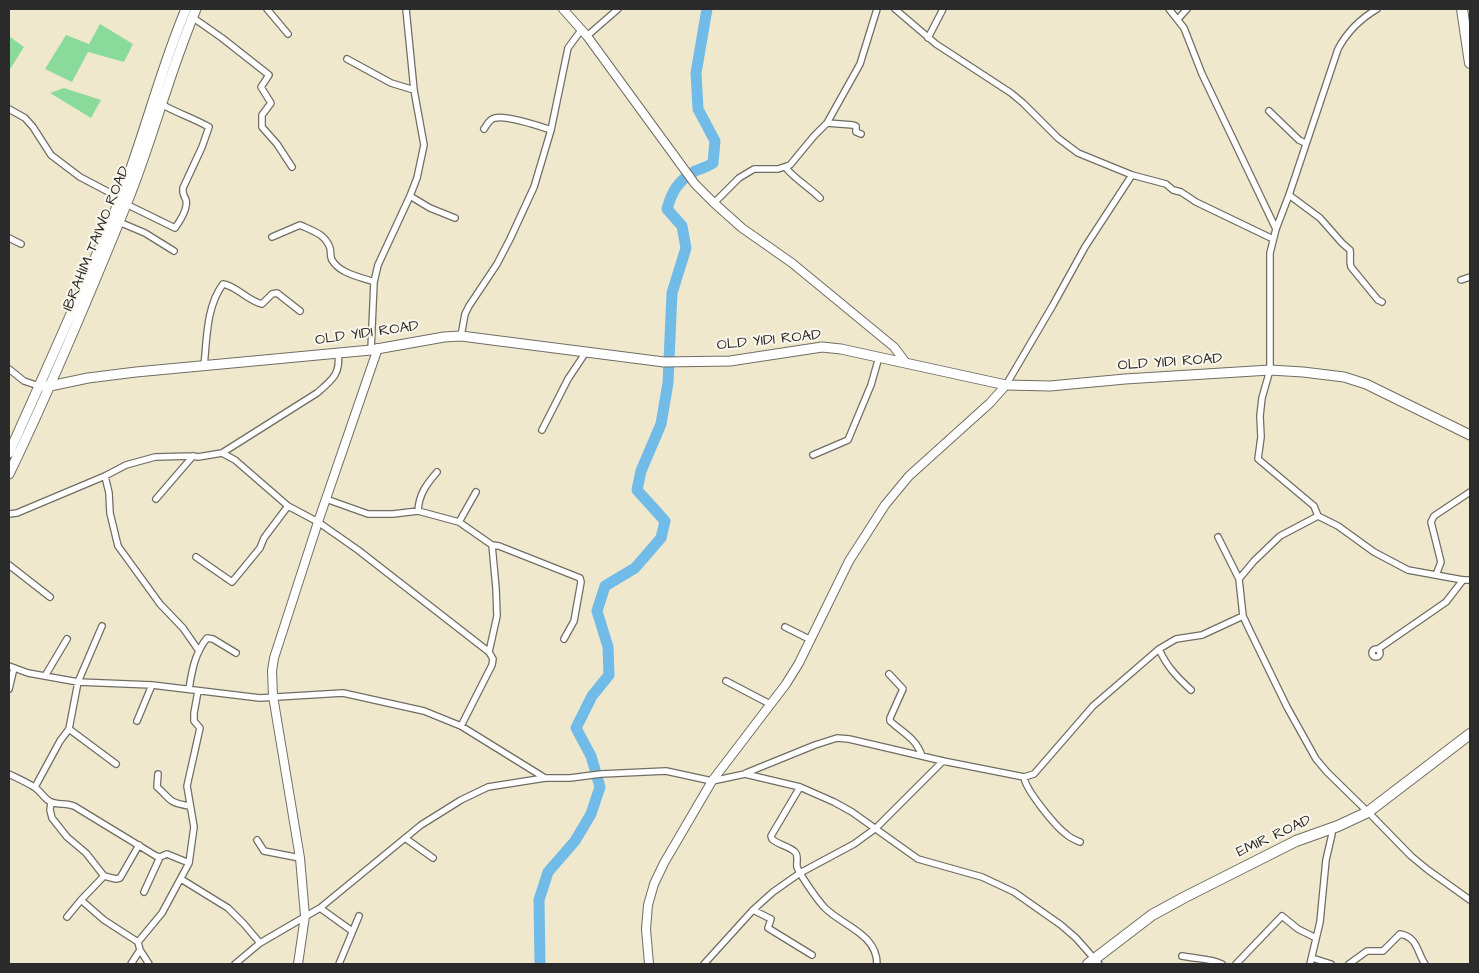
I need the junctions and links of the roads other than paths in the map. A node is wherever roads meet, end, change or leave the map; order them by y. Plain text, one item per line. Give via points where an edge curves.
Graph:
1 (186, 9) edge
2 (267, 9) edge
3 (406, 9) edge
4 (563, 9) edge
5 (618, 9) edge
6 (877, 9) edge
7 (895, 9) edge
8 (943, 9) edge
9 (1169, 9) edge
10 (1187, 9) edge
11 (1377, 9) edge
12 (1462, 9) edge
13 (1468, 9) edge
14 (194, 13) edge
15 (1178, 19) junction
16 (1470, 25) edge
17 (582, 29) junction
18 (288, 34) dead end
19 (587, 36) junction
20 (928, 38) junction
21 (347, 60) dead end
22 (1470, 63) edge
23 (414, 90) junction
24 (161, 104) junction
25 (9, 109) edge
26 (1269, 111) dead end
27 (827, 123) junction
28 (484, 130) dead end
29 (551, 130) junction
30 (861, 134) dead end
31 (1305, 143) junction
32 (292, 167) dead end
33 (786, 168) junction
34 (1132, 175) junction
35 (1289, 195) junction
36 (410, 196) junction
37 (820, 198) dead end
38 (123, 201) junction
39 (714, 204) junction
40 (455, 218) dead end
41 (119, 222) junction
42 (1276, 229) junction
43 (272, 237) dead end
44 (9, 238) edge
45 (1273, 239) junction
46 (21, 244) dead end
47 (174, 251) dead end
48 (1470, 277) edge
49 (1461, 280) dead end
50 (374, 282) junction
51 (1382, 302) dead end
52 (300, 310) dead end
53 (461, 336) junction
54 (375, 349) junction
55 (586, 352) junction
56 (338, 353) junction
57 (879, 356) junction
58 (906, 363) junction
59 (204, 366) junction
60 (9, 369) edge
61 (1270, 370) junction
62 (44, 376) junction
63 (55, 376) junction
64 (88, 378) junction
65 (1006, 385) junction
66 (39, 386) junction
67 (50, 386) junction
68 (542, 430) dead end
69 (1470, 435) edge
70 (9, 453) edge
71 (222, 453) junction
72 (813, 455) dead end
73 (193, 456) junction
74 (438, 472) dead end
75 (9, 474) edge
76 (105, 476) junction
77 (476, 492) dead end
78 (1470, 492) edge
79 (156, 499) dead end
80 (326, 499) junction
81 (288, 506) junction
82 (418, 511) junction
83 (9, 514) edge
84 (1318, 516) junction
85 (318, 522) junction
86 (459, 522) junction
87 (1218, 537) dead end
88 (492, 545) junction
89 (196, 557) dead end
90 (9, 565) edge
91 (1436, 575) junction
92 (1238, 579) junction
93 (1463, 580) junction
94 (1470, 580) edge
95 (50, 597) dead end
96 (1244, 616) junction
97 (102, 626) dead end
98 (785, 627) dead end
99 (67, 639) dead end
100 (564, 639) dead end
101 (811, 640) junction
102 (1159, 649) junction
103 (1378, 649) dead end
104 (199, 651) junction
105 (489, 652) junction
106 (236, 653) dead end
107 (12, 667) edge
108 (889, 674) dead end
109 (45, 676) junction
110 (726, 681) dead end
111 (78, 682) junction
112 (152, 685) junction
113 (9, 689) edge
114 (188, 689) junction
115 (1190, 690) dead end
116 (198, 691) junction
117 (273, 696) junction
118 (770, 704) junction
119 (137, 721) dead end
120 (461, 726) junction
121 (69, 729) junction
122 (1470, 734) edge
123 (1470, 741) edge
124 (922, 756) junction
125 (943, 761) junction
126 (116, 764) dead end
127 (9, 774) edge
128 (158, 774) dead end
129 (746, 774) junction
130 (1024, 777) junction
131 (545, 778) junction
132 (712, 781) junction
133 (35, 787) junction
134 (800, 787) junction
135 (51, 802) junction
136 (189, 806) junction
137 (1370, 814) junction
138 (876, 828) junction
139 (1331, 831) junction
140 (405, 838) junction
141 (257, 840) dead end
142 (1080, 842) dead end
143 (139, 845) junction
144 (160, 857) junction
145 (300, 858) junction
146 (433, 858) dead end
147 (189, 863) junction
148 (800, 873) junction
149 (104, 876) junction
150 (182, 879) junction
151 (144, 892) dead end
152 (1467, 896) edge
153 (81, 900) junction
154 (1470, 900) edge
155 (320, 908) junction
156 (753, 910) junction
157 (305, 916) junction
158 (359, 916) dead end
159 (67, 917) dead end
160 (352, 931) junction
161 (1316, 938) junction
162 (138, 942) junction
163 (260, 942) junction
164 (140, 950) junction
165 (812, 955) dead end
166 (1182, 956) dead end
167 (1311, 961) edge
168 (1095, 963) edge
169 (131, 964) edge
170 (148, 964) edge
171 (235, 964) edge
172 (298, 964) edge
173 (339, 964) edge
174 (648, 964) edge
175 (704, 964) edge
176 (877, 964) edge
177 (1222, 964) edge
178 (1236, 964) edge
179 (1331, 964) edge
180 (1350, 964) edge
181 (1425, 964) edge

1 - 38 main road, IBRAHIM TAIWO ROAD via 163,67
2 - 18 street
3 - 23 street
4 - 17 street
5 - 19 street
6 - 27 street via 860,64
7 - 20 street
8 - 20 street
9 - 15 street
10 - 15 street
11 - 31 street via 1359,21 1338,49
12 - 22 highway
13 - 16 highway
14 - 24 main road, IBRAHIM TAIWO ROAD
14 - 32 street via 269,75 261,87 271,103 262,114 262,128
15 - 42 street
17 - 19 street
17 - 29 street via 568,48
19 - 39 street via 695,184
20 - 34 street via 1011,93 1078,153
21 - 23 street via 390,83
23 - 36 street via 424,146
24 - 38 main road, IBRAHIM TAIWO ROAD via 150,141
24 - 38 street via 209,127 182,191 186,206 175,228
25 - 38 street via 25,118 51,155 80,177
26 - 31 street
27 - 30 street via 856,126 856,132
27 - 33 street
28 - 29 street via 489,120 495,117
29 - 53 street via 534,187 497,264 465,314
31 - 35 street
33 - 37 street
33 - 39 street via 754,169 739,178
34 - 45 street via 1166,184
34 - 65 street via 1085,247
35 - 42 street
35 - 51 street via 1317,214 1350,250 1351,267
36 - 40 street
36 - 50 street via 378,265
38 - 41 main road, IBRAHIM TAIWO ROAD
38 - 62 main road, IBRAHIM TAIWO ROAD
39 - 58 street via 894,347
41 - 47 street
41 - 63 main road, IBRAHIM TAIWO ROAD
42 - 45 street
43 - 50 street via 300,225 323,235 332,260 338,266
44 - 46 street
45 - 61 street via 1270,253
48 - 49 street
50 - 54 street
52 - 59 street via 277,293 262,304 223,284 209,318
53 - 54 main road, OLD YIDI ROAD via 444,336
53 - 55 main road, OLD YIDI ROAD
54 - 56 main road, OLD YIDI ROAD
54 - 80 street
55 - 57 main road, OLD YIDI ROAD via 664,362 730,361 822,347
55 - 68 street
56 - 59 main road, OLD YIDI ROAD
56 - 71 street via 340,364 336,375 317,393
57 - 58 main road, OLD YIDI ROAD
57 - 72 street via 871,385 848,440
58 - 65 main road, OLD YIDI ROAD
59 - 64 main road, OLD YIDI ROAD
60 - 66 street via 24,381
61 - 65 main road, OLD YIDI ROAD via 1050,386
61 - 69 main road, OLD YIDI ROAD via 1344,377 1366,384
61 - 84 street via 1262,398 1258,459 1314,506
62 - 63 main road, OLD YIDI ROAD
62 - 66 main road, IBRAHIM TAIWO ROAD
63 - 64 main road, OLD YIDI ROAD
63 - 67 main road, IBRAHIM TAIWO ROAD
64 - 67 main road, OLD YIDI ROAD
65 - 101 street via 909,476 885,505 849,561
66 - 67 main road, OLD YIDI ROAD
66 - 70 main road, IBRAHIM TAIWO ROAD
67 - 75 main road, IBRAHIM TAIWO ROAD
71 - 73 street
71 - 81 street via 235,460
73 - 76 street via 155,457 126,465
73 - 79 street
74 - 82 street via 424,487
76 - 83 street via 16,514
76 - 104 street via 118,546
77 - 86 street
78 - 91 street via 1434,516 1431,522 1441,562
80 - 82 street via 368,514
80 - 85 street
81 - 85 street
81 - 89 street via 232,582
82 - 86 street
84 - 91 street via 1408,570
84 - 92 street via 1280,536
85 - 105 street
85 - 117 street via 274,658
86 - 88 street
87 - 92 street
88 - 100 street via 580,578 574,621
88 - 105 street via 497,616
90 - 95 street
91 - 93 street
92 - 96 street
93 - 94 street
93 - 103 street via 1446,602
96 - 102 street via 1202,635 1176,639
96 - 137 street via 1287,707 1316,759
97 - 111 street
98 - 101 street
99 - 109 street
101 - 118 street via 786,684
102 - 115 street via 1172,673
102 - 130 street via 1093,706 1034,774
104 - 106 street via 207,638
104 - 114 street
105 - 120 street via 492,665
107 - 109 street
107 - 113 street
108 - 124 street via 903,689 890,721 914,740
109 - 111 street
110 - 118 street
111 - 112 street
111 - 121 street
112 - 114 street
112 - 119 street
114 - 116 street
116 - 117 street via 260,698
116 - 136 street via 194,721 200,728 187,786
117 - 120 street via 343,693 424,711
117 - 145 street
118 - 132 street
120 - 131 street
121 - 126 street
121 - 133 street
122 - 137 highway, EMIR ROAD
123 - 137 highway, EMIR ROAD
124 - 125 street
124 - 129 street via 837,738
125 - 130 street
125 - 138 street
127 - 133 street
128 - 136 street via 157,787 169,800
129 - 132 street
129 - 134 street
130 - 142 street via 1027,788 1047,815 1064,833
131 - 132 street via 666,771
131 - 140 street via 488,787 461,800
132 - 174 street via 654,884 646,929
133 - 135 street
134 - 138 street via 834,802
134 - 148 street via 771,836 795,852
135 - 143 street via 74,806
135 - 149 street via 52,818
136 - 147 street via 194,830
137 - 139 highway, EMIR ROAD via 1363,822
137 - 152 street via 1411,856
138 - 148 street via 854,844
138 - 168 street via 918,859 982,877 1014,892 1076,938
139 - 161 street
139 - 168 highway, EMIR ROAD via 1197,896
140 - 146 street
140 - 155 street
141 - 145 street via 264,851
143 - 144 street
143 - 149 street via 120,878
144 - 147 street via 167,854
144 - 151 street
145 - 157 street
147 - 150 street
148 - 156 street
148 - 176 street via 824,907 871,944 877,955
149 - 153 street
150 - 162 street via 162,913
150 - 163 street via 228,908
152 - 154 street
153 - 159 street
153 - 162 street
155 - 157 street
155 - 160 street
156 - 165 street via 771,919 768,928
156 - 175 street
157 - 163 street
157 - 172 street
158 - 160 street
160 - 173 street
161 - 167 street
161 - 178 street via 1282,916
162 - 164 street
163 - 171 street
164 - 169 street
164 - 170 street
166 - 177 street
167 - 179 street
180 - 181 street via 1367,951 1383,951 1400,934 1414,942

